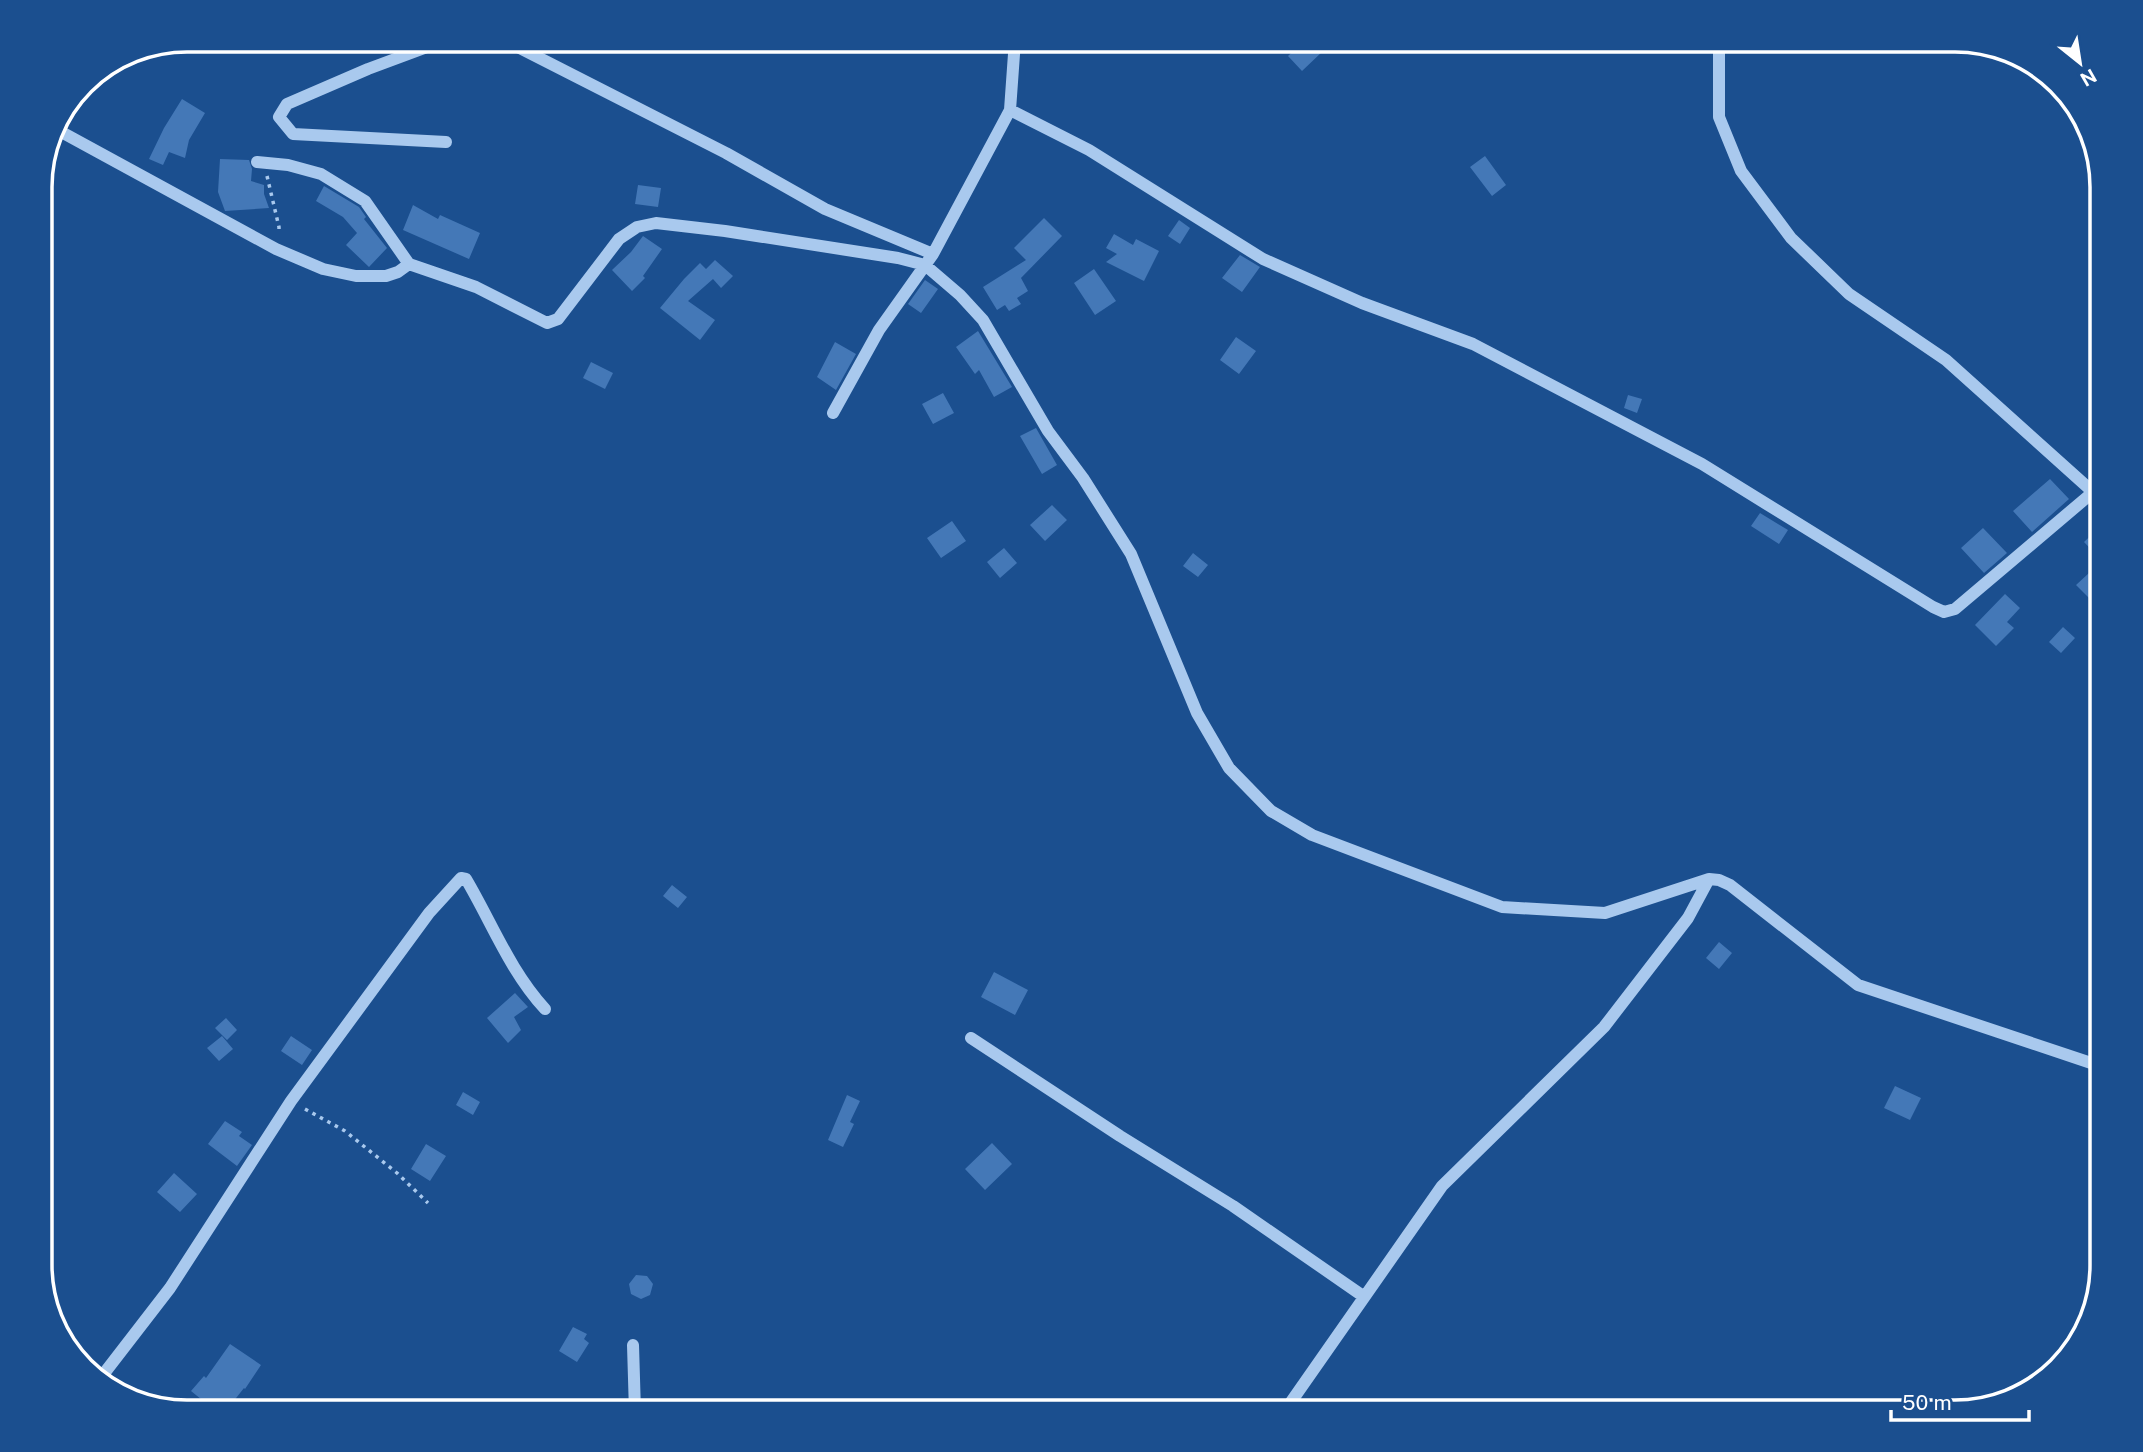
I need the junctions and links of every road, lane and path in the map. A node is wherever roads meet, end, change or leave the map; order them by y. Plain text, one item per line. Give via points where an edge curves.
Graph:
1 (414, 52) edge
2 (528, 52) edge
3 (1014, 52) edge
4 (1718, 52) edge
5 (1010, 110) junction
6 (64, 133) edge
7 (446, 142) dead end
8 (262, 162) joint
9 (276, 249) junction
10 (933, 254) junction
11 (409, 264) junction
12 (925, 265) junction
13 (834, 412) dead end
14 (2090, 491) edge
15 (2090, 495) edge
16 (1709, 879) junction
17 (545, 1009) dead end
18 (971, 1038) dead end
19 (2090, 1063) edge
20 (291, 1101) junction
21 (428, 1203) dead end
22 (1363, 1296) junction
23 (634, 1345) dead end
24 (105, 1372) edge
25 (635, 1400) edge
26 (1292, 1400) edge

1 - 7 street via 287,104 279,117 293,134
2 - 10 street via 825,209
3 - 5 street
4 - 14 street via 1719,117 1741,171 1791,238 1849,294 1946,360
5 - 10 street
5 - 15 street via 1089,150 1263,260 1473,344 1702,464 1944,612 1955,609
6 - 9 street
8 - 9 path via 279,227
8 - 11 street via 321,174 365,201
9 - 11 street via 323,269 356,276 386,276
10 - 12 street
11 - 12 street via 476,286 547,323 558,319 619,239 637,227 656,223 865,251
12 - 13 street via 879,330
12 - 16 street via 982,320 1048,431 1083,478 1131,554 1197,713 1229,768 1271,811 1312,835 1502,907 1605,913
16 - 19 street via 1730,885 1858,985
16 - 22 street via 1688,918 1604,1027 1441,1186
17 - 20 street via 522,981 466,879 461,878 429,913
18 - 22 street via 1233,1206
20 - 21 path via 345,1131
20 - 24 street via 170,1288
22 - 26 street
23 - 25 street

